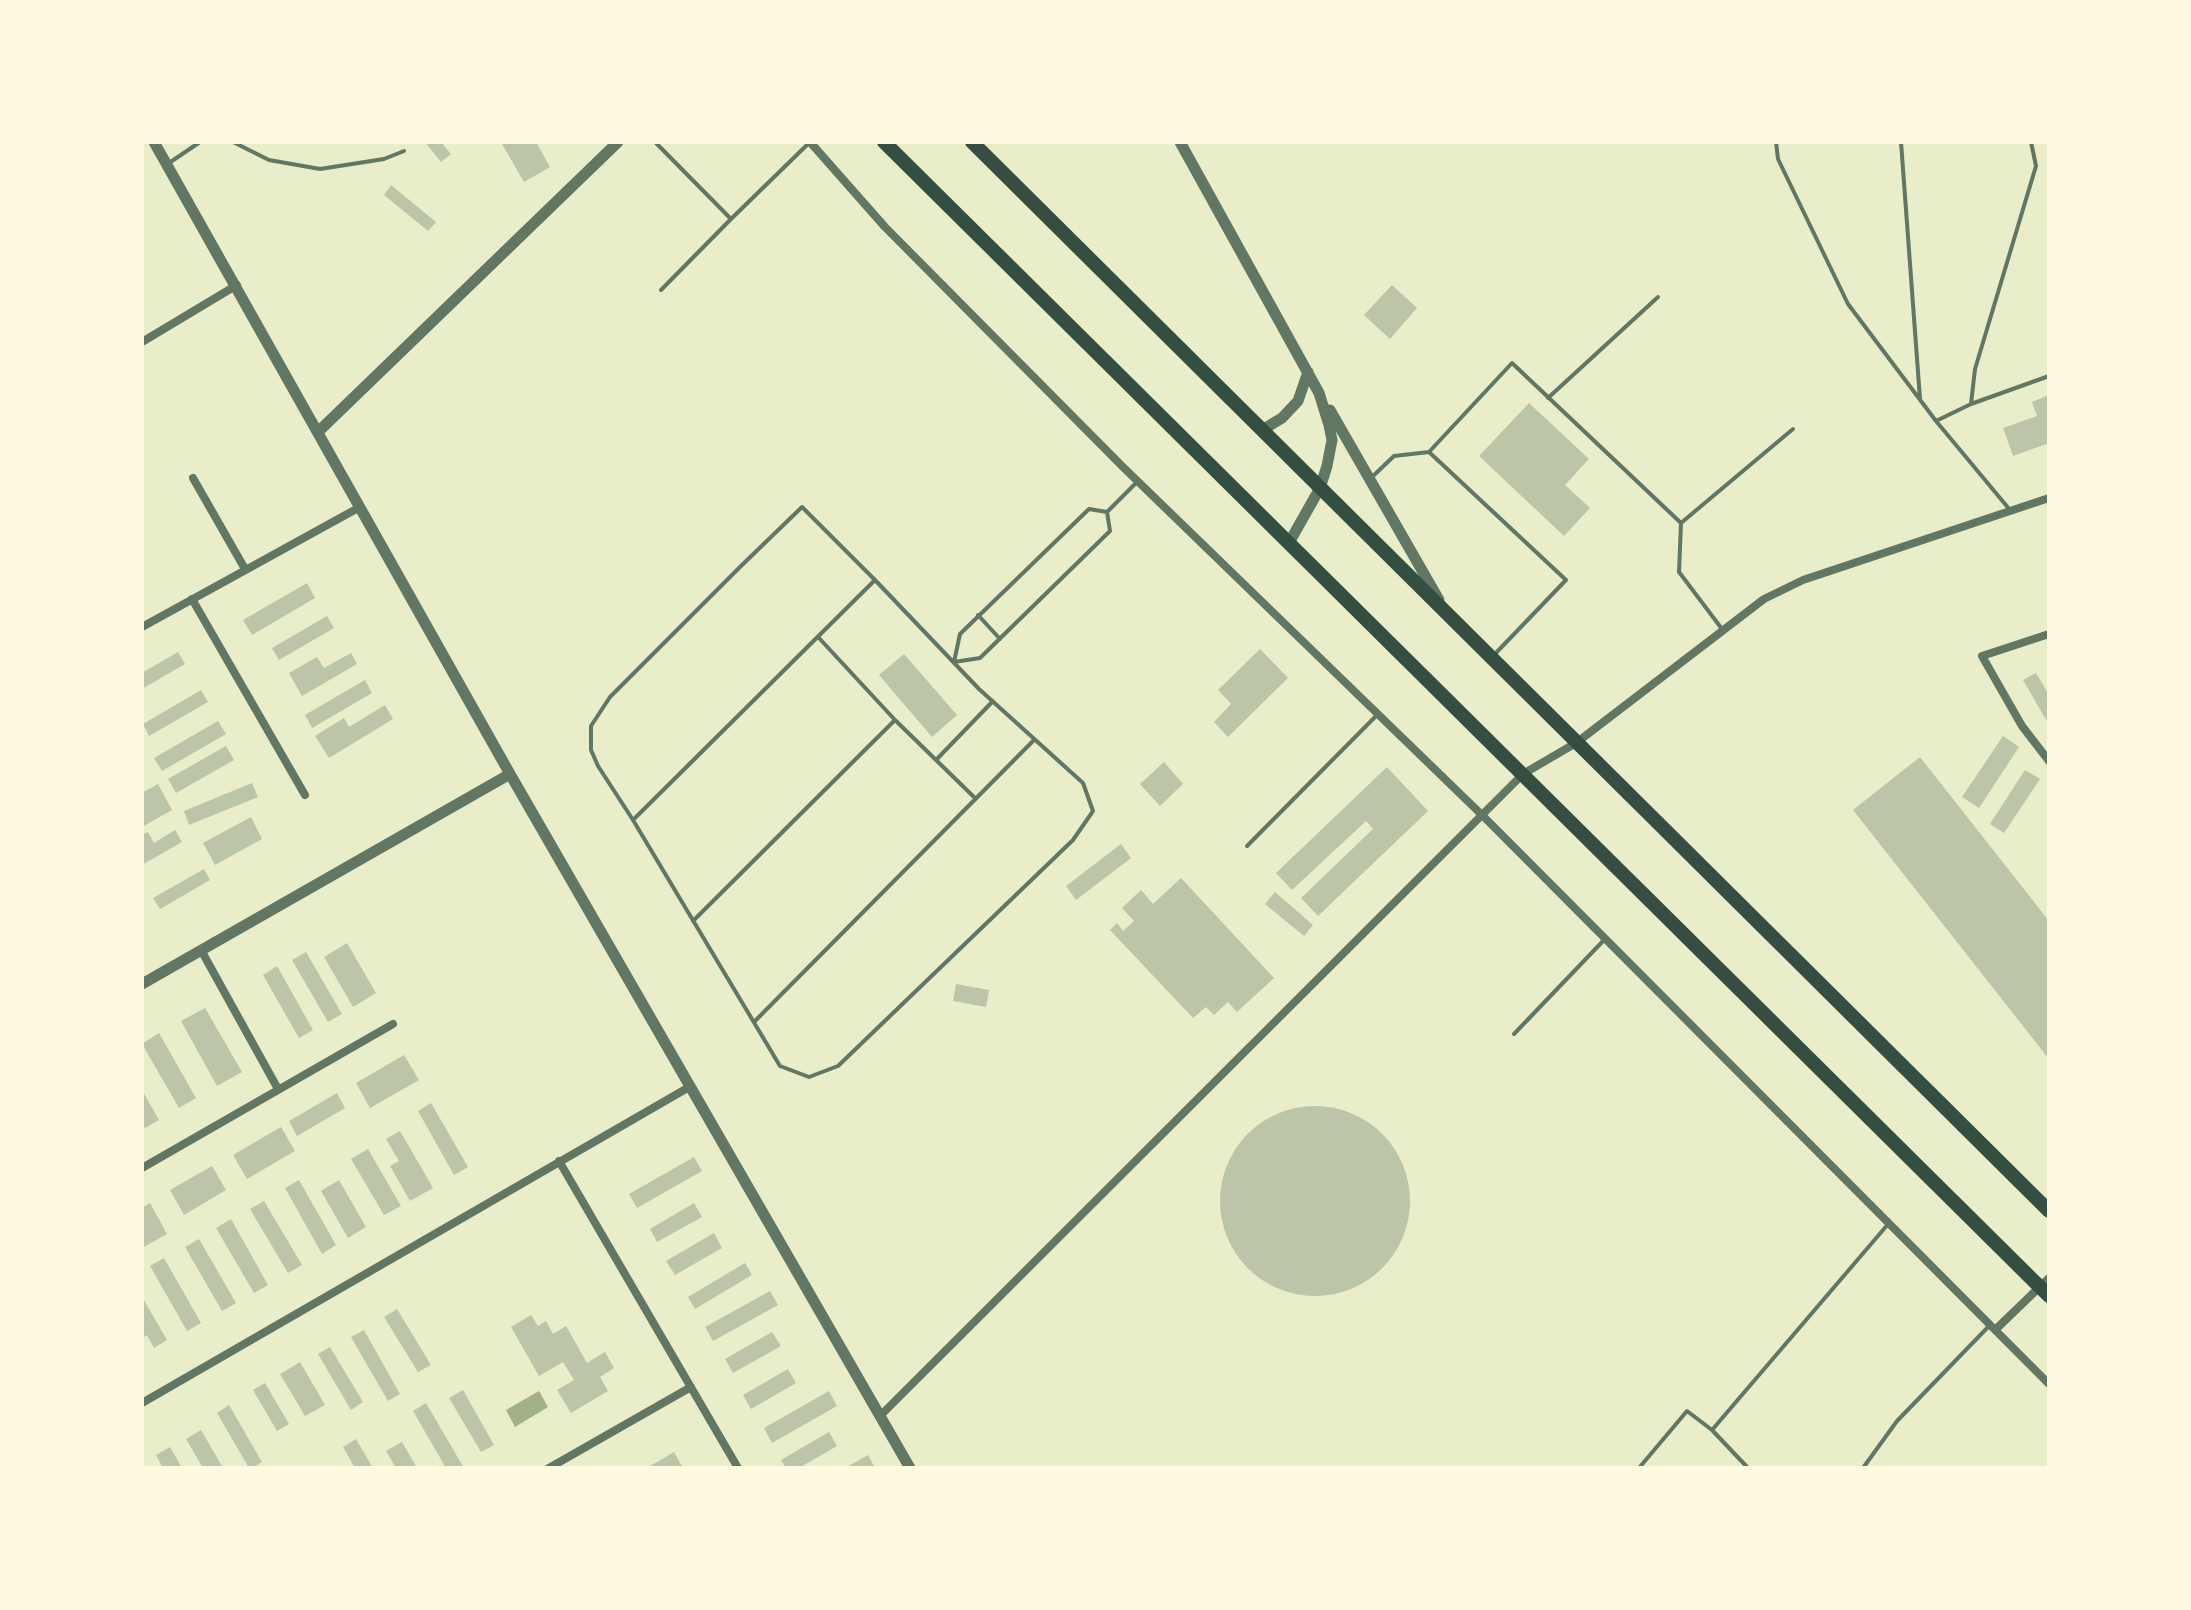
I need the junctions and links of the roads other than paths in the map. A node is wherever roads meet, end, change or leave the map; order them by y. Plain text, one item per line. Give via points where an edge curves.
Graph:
1 (154, 142) edge
2 (200, 142) edge
3 (233, 142) edge
4 (618, 142) edge
5 (655, 142) edge
6 (810, 142) edge
7 (884, 142) edge
8 (972, 142) edge
9 (1180, 142) edge
10 (1776, 142) edge
11 (1901, 142) edge
12 (2031, 142) edge
13 (404, 151) dead end
14 (167, 165) junction
15 (731, 219) junction
16 (237, 285) junction
17 (661, 290) dead end
18 (1658, 297) dead end
19 (142, 342) edge
20 (1308, 372) junction
21 (2049, 376) edge
22 (1319, 393) junction
23 (1548, 398) junction
24 (1921, 401) junction
25 (1971, 404) junction
26 (1936, 421) junction
27 (1793, 429) dead end
28 (1262, 430) junction
29 (319, 431) junction
30 (1429, 452) junction
31 (193, 478) dead end
32 (1370, 480) junction
33 (1137, 481) junction
34 (1320, 488) junction
35 (2049, 498) edge
36 (360, 507) junction
37 (2010, 510) junction
38 (1107, 512) junction
39 (1681, 523) junction
40 (1290, 541) junction
41 (245, 569) junction
42 (875, 580) junction
43 (192, 599) junction
44 (1446, 612) junction
45 (978, 615) junction
46 (142, 627) edge
47 (1722, 629) junction
48 (2049, 634) edge
49 (819, 638) junction
50 (1000, 639) junction
51 (1492, 658) junction
52 (954, 662) junction
53 (993, 701) junction
54 (1378, 714) junction
55 (895, 720) junction
56 (1035, 740) junction
57 (1576, 743) junction
58 (936, 760) junction
59 (2049, 761) edge
60 (510, 774) junction
61 (1523, 774) junction
62 (305, 795) dead end
63 (976, 799) junction
64 (1482, 815) junction
65 (633, 820) junction
66 (1247, 846) dead end
67 (693, 921) junction
68 (1606, 939) junction
69 (201, 950) junction
70 (142, 984) edge
71 (754, 1022) junction
72 (393, 1024) dead end
73 (1514, 1034) dead end
74 (691, 1086) junction
75 (278, 1089) junction
76 (559, 1161) junction
77 (142, 1168) edge
78 (2049, 1211) edge
79 (1889, 1223) junction
80 (2046, 1287) edge
81 (1992, 1328) junction
82 (2049, 1384) edge
83 (691, 1387) junction
84 (142, 1403) edge
85 (880, 1416) junction
86 (1712, 1430) junction
87 (549, 1468) edge
88 (738, 1468) edge
89 (910, 1468) edge
90 (1639, 1468) edge
91 (1748, 1468) edge
92 (1863, 1468) edge

1 - 14 street
2 - 14 lane
3 - 13 lane via 269,160 320,169
4 - 29 street
5 - 15 lane
6 - 15 lane
6 - 33 street via 885,227
7 - 40 main road
8 - 28 main road
9 - 20 street
10 - 24 lane via 1778,159 1848,304
11 - 24 lane
12 - 25 lane via 2036,166 1975,369
14 - 16 street
15 - 17 lane
16 - 19 street
16 - 29 street
18 - 23 lane
20 - 22 street
20 - 28 street via 1298,401
21 - 25 lane
22 - 32 street
22 - 34 street via 1332,440
23 - 30 lane via 1512,363
23 - 39 lane
24 - 26 lane
25 - 26 lane
26 - 37 lane
27 - 39 lane
28 - 34 main road
29 - 36 street
30 - 32 lane via 1394,456
30 - 51 lane via 1566,580
31 - 41 street
32 - 44 street
33 - 38 lane
33 - 54 street
34 - 40 street
34 - 44 main road
35 - 37 street
36 - 41 street
36 - 60 street
37 - 47 street via 1803,580
38 - 45 lane via 1089,509
38 - 50 lane via 1110,531
39 - 47 lane via 1679,572
40 - 61 main road
41 - 43 street
42 - 49 lane
42 - 52 lane
42 - 65 lane via 802,507 719,587 610,697 591,726 591,750 598,766
43 - 46 street
43 - 62 street
44 - 51 main road
45 - 50 lane
45 - 52 lane via 960,634
47 - 57 street
48 - 59 street via 1982,656
49 - 55 lane
49 - 65 lane
50 - 52 lane via 980,658
51 - 57 main road
52 - 53 lane
53 - 56 lane
53 - 58 lane
54 - 64 street
54 - 66 lane
55 - 58 lane
55 - 67 lane
56 - 63 lane
56 - 71 lane via 1083,783 1093,811 1073,840 838,1066 809,1077 780,1066
57 - 61 street
57 - 78 main road
58 - 63 lane
60 - 69 street
60 - 74 street
61 - 64 street
61 - 80 main road
63 - 71 lane
64 - 68 street
64 - 85 street
65 - 67 lane
67 - 71 lane
68 - 73 lane
68 - 79 street
69 - 70 street
69 - 75 street
72 - 75 street
74 - 76 street
74 - 85 street
75 - 77 street
76 - 83 street
76 - 84 street
79 - 81 street
79 - 86 lane
80 - 81 street
81 - 82 street
81 - 92 lane via 1897,1421
83 - 87 street
83 - 88 street
85 - 89 street
86 - 90 lane via 1687,1411
86 - 91 lane

